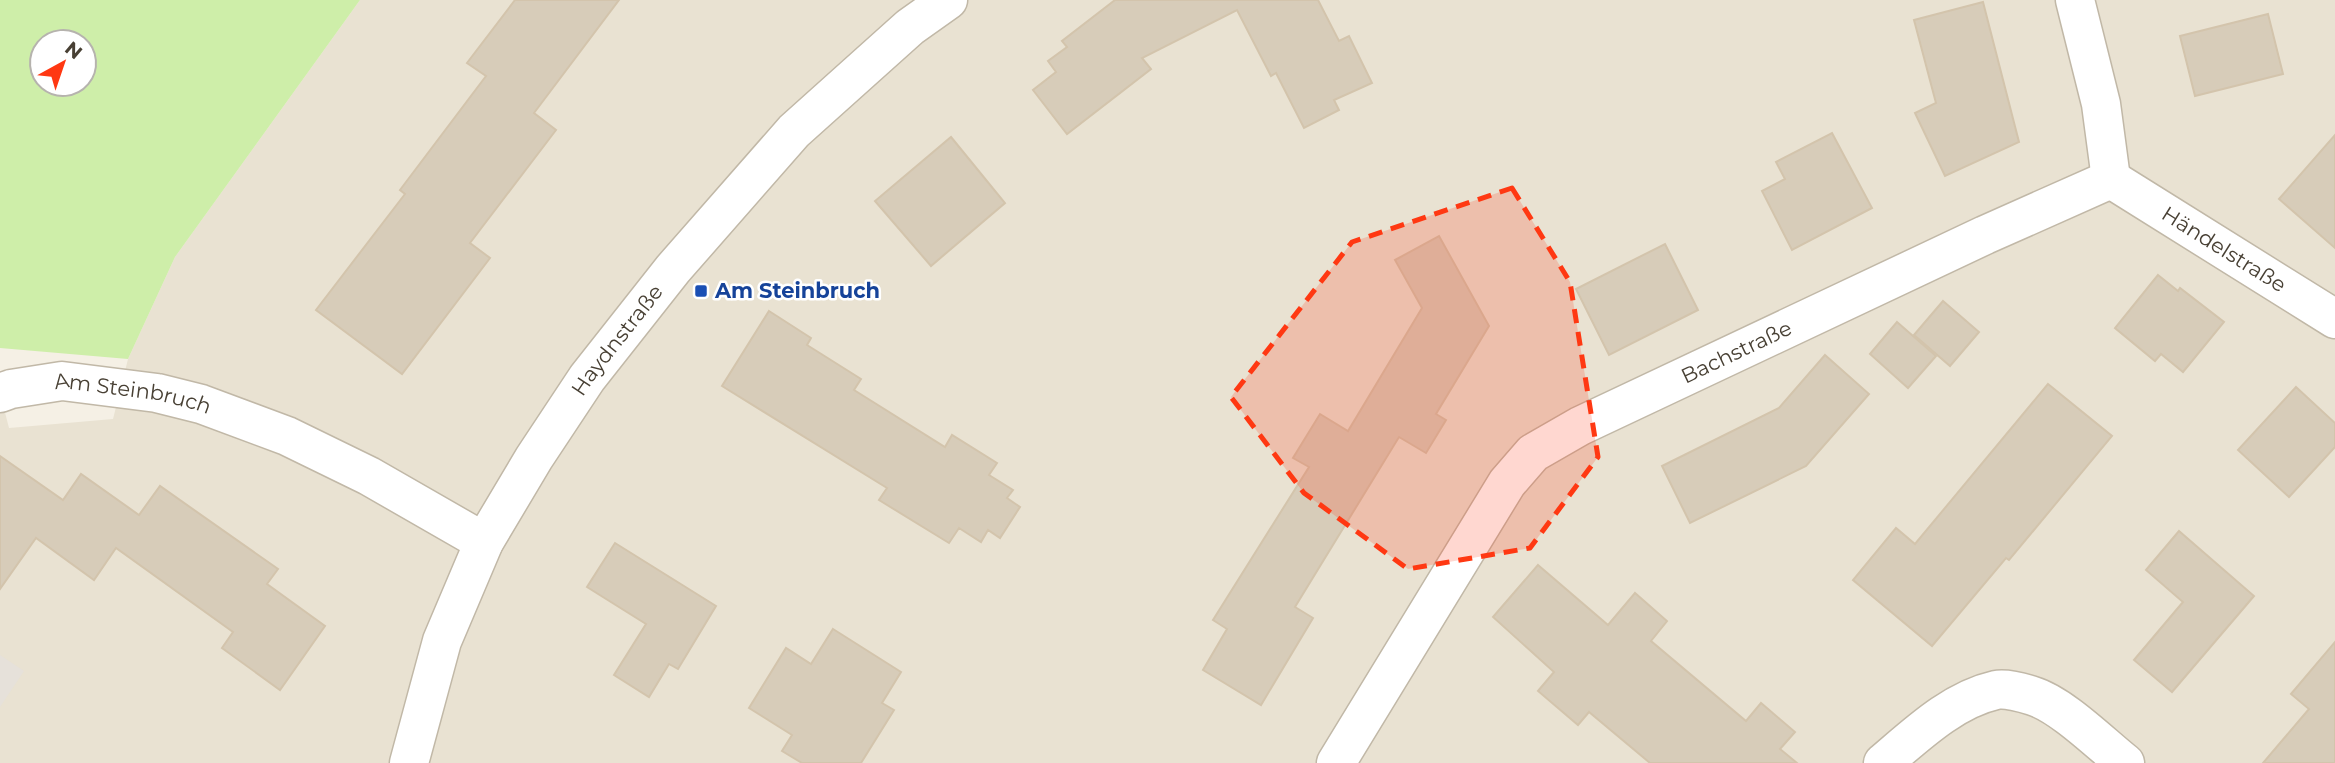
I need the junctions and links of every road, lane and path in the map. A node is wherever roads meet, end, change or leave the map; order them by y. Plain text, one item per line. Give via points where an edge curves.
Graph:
1 (948, 0) edge
2 (2075, 0) edge
3 (2111, 179) junction
4 (2335, 319) edge
5 (0, 394) edge
6 (484, 542) junction
7 (409, 763) edge
8 (1336, 763) edge
9 (1883, 763) edge
10 (2125, 763) edge

1 - 6 street, Haydnstraße via 910,27 794,131 673,269 587,378
2 - 3 street via 2101,104
3 - 4 street, Händelstraße
3 - 8 street, Bachstraße via 1580,426 1533,453 1507,483
5 - 6 street, Am Steinbruch via 11,388 62,382 157,393 201,404 287,436 369,476
6 - 7 street, Haydnstraße via 442,641
9 - 10 street via 1934,721 1998,690 2035,696

